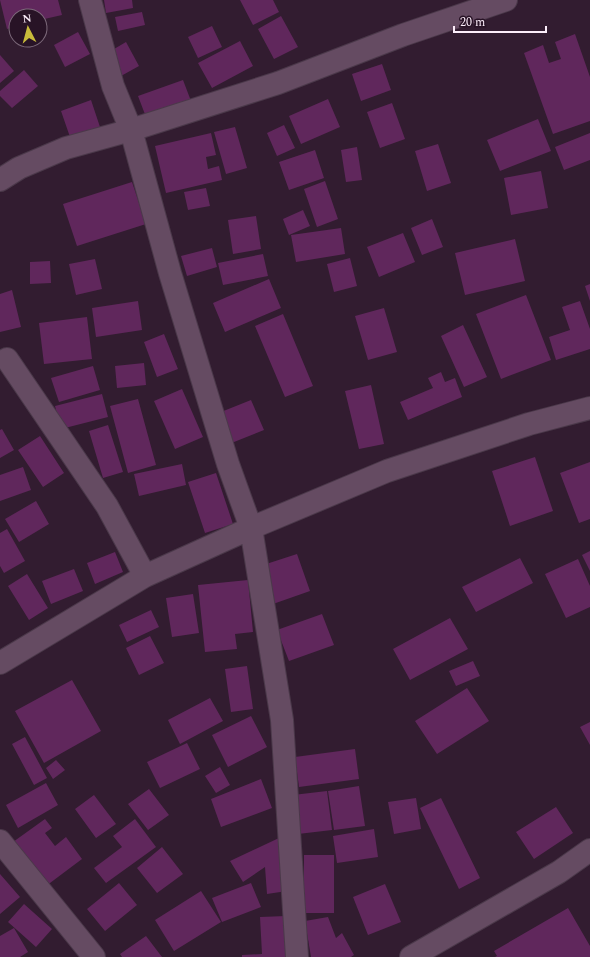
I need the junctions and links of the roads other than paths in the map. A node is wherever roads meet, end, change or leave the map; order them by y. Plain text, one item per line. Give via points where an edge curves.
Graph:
1 (90, 0) edge
2 (506, 0) edge
3 (131, 130) junction
4 (0, 180) edge
5 (7, 359) dead end
6 (590, 408) edge
7 (251, 528) junction
8 (145, 576) junction
9 (0, 663) edge
10 (0, 841) edge
11 (590, 850) edge
12 (94, 957) edge
13 (297, 957) edge
14 (411, 957) edge

1 - 3 street via 113,86
2 - 3 street via 403,35 278,83
3 - 4 street via 66,148 19,168
3 - 7 street via 170,273 228,464
5 - 8 street via 107,506
6 - 7 street via 529,424 387,471
7 - 8 street
7 - 13 street via 282,720
8 - 9 street
10 - 12 street
11 - 14 street via 559,872

